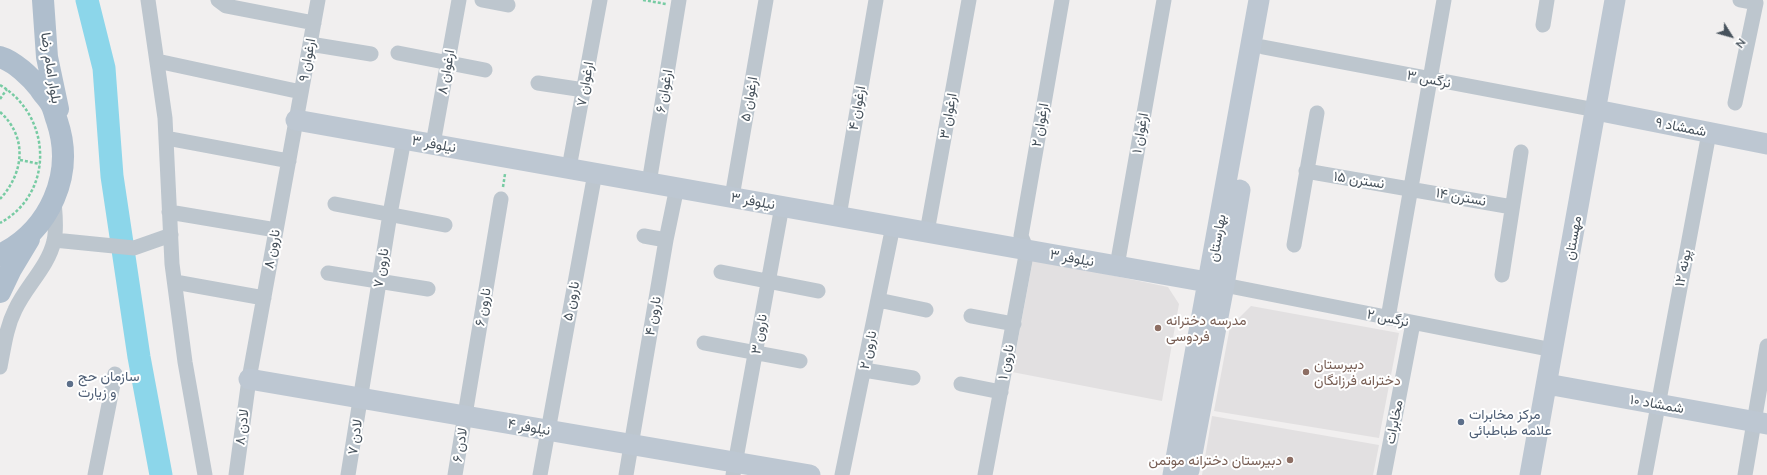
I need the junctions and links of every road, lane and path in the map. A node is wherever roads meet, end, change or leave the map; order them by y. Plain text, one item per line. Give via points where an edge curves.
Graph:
1 (43, 0) edge
2 (148, 0) edge
3 (218, 0) edge
4 (318, 0) edge
5 (459, 0) edge
6 (482, 0) edge
7 (600, 0) edge
8 (643, 0) edge
9 (766, 0) edge
10 (876, 0) edge
11 (969, 0) edge
12 (1062, 0) edge
13 (1164, 0) edge
14 (1259, 0) edge
15 (1271, 0) edge
16 (1444, 0) edge
17 (1547, 0) edge
18 (1615, 0) edge
19 (1740, 0) edge
20 (1758, 2) edge
21 (679, 3) edge
22 (508, 4) dead end
23 (314, 23) junction
24 (1543, 25) dead end
25 (310, 44) junction
26 (1263, 47) junction
27 (398, 53) dead end
28 (371, 54) dead end
29 (0, 57) edge
30 (157, 61) junction
31 (448, 64) junction
32 (485, 70) dead end
33 (1430, 79) junction
34 (538, 83) dead end
35 (0, 85) edge
36 (7, 89) junction
37 (584, 90) junction
38 (301, 92) junction
39 (0, 99) edge
40 (1735, 103) dead end
41 (1596, 110) junction
42 (0, 112) edge
43 (1316, 113) dead end
44 (296, 120) junction
45 (1709, 133) junction
46 (62, 136) junction
47 (166, 138) junction
48 (404, 139) junction
49 (433, 144) junction
50 (1767, 144) edge
51 (1521, 152) dead end
52 (508, 158) junction
53 (20, 160) junction
54 (289, 161) junction
55 (40, 164) junction
56 (569, 168) junction
57 (1306, 171) junction
58 (595, 173) junction
59 (649, 183) junction
60 (677, 188) junction
61 (1410, 188) junction
62 (732, 197) junction
63 (502, 198) joint
64 (0, 199) edge
65 (54, 200) junction
66 (335, 204) dead end
67 (782, 206) junction
68 (1512, 207) junction
69 (169, 212) junction
70 (390, 214) junction
71 (839, 216) junction
72 (0, 223) edge
73 (445, 225) dead end
74 (893, 226) junction
75 (36, 227) junction
76 (276, 230) junction
77 (927, 232) junction
78 (171, 235) junction
79 (644, 236) dead end
80 (54, 240) junction
81 (666, 240) junction
82 (1294, 245) dead end
83 (1027, 250) junction
84 (0, 255) edge
85 (1117, 266) junction
86 (328, 272) dead end
87 (721, 272) dead end
88 (1502, 275) dead end
89 (768, 281) junction
90 (175, 282) junction
91 (379, 282) junction
92 (1216, 283) junction
93 (428, 290) dead end
94 (818, 291) dead end
95 (0, 292) edge
96 (264, 298) junction
97 (878, 300) junction
98 (926, 310) dead end
99 (971, 316) dead end
100 (1388, 318) junction
101 (1413, 323) junction
102 (1014, 324) junction
103 (704, 343) dead end
104 (1767, 346) edge
105 (1553, 350) junction
106 (755, 352) junction
107 (800, 361) dead end
108 (0, 367) edge
109 (864, 370) junction
110 (115, 374) dead end
111 (913, 378) dead end
112 (249, 379) junction
113 (961, 384) dead end
114 (1547, 384) junction
115 (1001, 392) junction
116 (361, 398) junction
117 (1657, 404) junction
118 (465, 416) junction
119 (1761, 422) edge
120 (547, 430) junction
121 (632, 444) junction
122 (734, 469) edge
123 (95, 475) edge
124 (205, 475) edge
125 (236, 475) edge
126 (348, 475) edge
127 (455, 475) edge
128 (540, 475) edge
129 (626, 475) edge
130 (810, 475) edge
131 (842, 475) edge
132 (985, 475) edge
133 (1173, 475) edge
134 (1188, 475) edge
135 (1384, 475) edge
136 (1530, 475) edge
137 (1645, 475) edge
138 (1745, 475) edge

1 - 46 main road, بلوار امام رضا via 47,57
2 - 30 street
3 - 23 street via 226,6
4 - 23 street, ارغوان ۹
5 - 31 street, ارغوان ۸
6 - 22 street
7 - 37 street, ارغوان ۷
8 - 21 path
9 - 62 street, ارغوان ۵
10 - 71 street, ارغوان ۴
11 - 77 street, ارغوان ۳
12 - 83 street, ارغوان ۲ via 1021,236
13 - 85 street, ارغوان ۱
14 - 92 street, بهارستان
15 - 26 street, بهارستان
16 - 33 street
17 - 24 street
18 - 41 street, مهستان
19 - 20 street
20 - 40 street
21 - 59 street, ارغوان ۶
23 - 25 street, ارغوان ۹
25 - 28 street
25 - 38 street, ارغوان ۹
26 - 33 street, نرگس ۳
26 - 92 street, بهارستان
27 - 31 street
29 - 46 main road via 30,77 51,104
30 - 38 street
30 - 47 street
31 - 32 street
31 - 49 street, ارغوان ۸
33 - 41 street, نرگس ۳
33 - 61 street
34 - 37 street
35 - 36 path
36 - 39 path
36 - 55 path via 18,98 34,121 38,135
37 - 56 street, ارغوان ۷
38 - 44 street, ارغوان ۹
41 - 45 street, شمشاد ۹
41 - 105 street, مهستان
42 - 53 path via 14,130
43 - 57 street
44 - 48 street, نیلوفر ۳
44 - 54 street, نارون ۸
45 - 50 street, شمشاد ۹
45 - 117 street, پونه ۱۲
46 - 65 main road via 61,180
47 - 54 street
47 - 69 street
48 - 49 street, نیلوفر ۳
48 - 70 street, نارون ۷
49 - 52 street, نیلوفر ۳
51 - 68 street
52 - 56 street, نیلوفر ۳
52 - 63 path
53 - 55 path
53 - 64 path via 9,190
54 - 76 street, نارون ۸
55 - 72 path via 37,177 24,202
56 - 58 street, نیلوفر ۳
57 - 61 street, نسترن ۱۵
57 - 82 street
58 - 59 street, نیلوفر ۳
58 - 120 street, نارون ۵
59 - 60 street, نیلوفر ۳
60 - 62 street, نیلوفر ۳
60 - 81 street, نارون ۴
61 - 68 street, نسترن ۱۴
61 - 100 street
62 - 67 street, نیلوفر ۳
63 - 118 street, نارون ۶
65 - 75 main road
65 - 80 street
66 - 70 street
67 - 71 street, نیلوفر ۳
67 - 89 street, نارون ۳
68 - 88 street
69 - 76 street
69 - 78 street
70 - 73 street
70 - 91 street, نارون ۷
71 - 74 street, نیلوفر ۳
74 - 77 street, نیلوفر ۳
74 - 97 street, نارون ۲
75 - 84 main road via 20,242
75 - 95 main road
76 - 96 street, نارون ۸
77 - 83 street, نیلوفر ۳
78 - 80 street via 134,248
78 - 90 street
79 - 81 street
80 - 108 street via 47,259 15,309 6,333
81 - 121 street, نارون ۴
83 - 85 street, نیلوفر ۳
83 - 102 street, نارون ۱
85 - 92 street, نیلوفر ۳
86 - 91 street
87 - 89 street
89 - 94 street
89 - 106 street, نارون ۳
90 - 96 street
90 - 124 street via 185,362
91 - 93 street
91 - 116 street, نارون ۷
92 - 100 street, نرگس ۲
92 - 133 street, بهارستان
92 - 134 street, بهارستان
96 - 112 street, نارون ۸
97 - 98 street
97 - 109 street, نارون ۲
99 - 102 street
100 - 101 street, نرگس ۲
101 - 105 street, نرگس ۲
101 - 135 street, مخابرات
102 - 115 street, نارون ۱
103 - 106 street
104 - 119 street
105 - 114 street, مهستان
106 - 107 street
106 - 122 street, نارون ۳
109 - 111 street
109 - 131 street, نارون ۲
110 - 123 street
112 - 116 street, نیلوفر ۴
112 - 125 street, لادن ۸
113 - 115 street
114 - 117 street, شمشاد ۱۰
114 - 136 street, مهستان
115 - 132 street, نارون ۱
116 - 118 street, نیلوفر ۴
116 - 126 street, لادن ۷
117 - 119 street, شمشاد ۱۰
117 - 137 street, پونه ۱۲
118 - 120 street, نیلوفر ۴
118 - 127 street, لادن ۶
119 - 138 street
120 - 121 street, نیلوفر ۴
120 - 128 street, نارون ۵
121 - 122 street, نیلوفر ۴
121 - 129 street, نارون ۴
122 - 130 street, نیلوفر ۴

